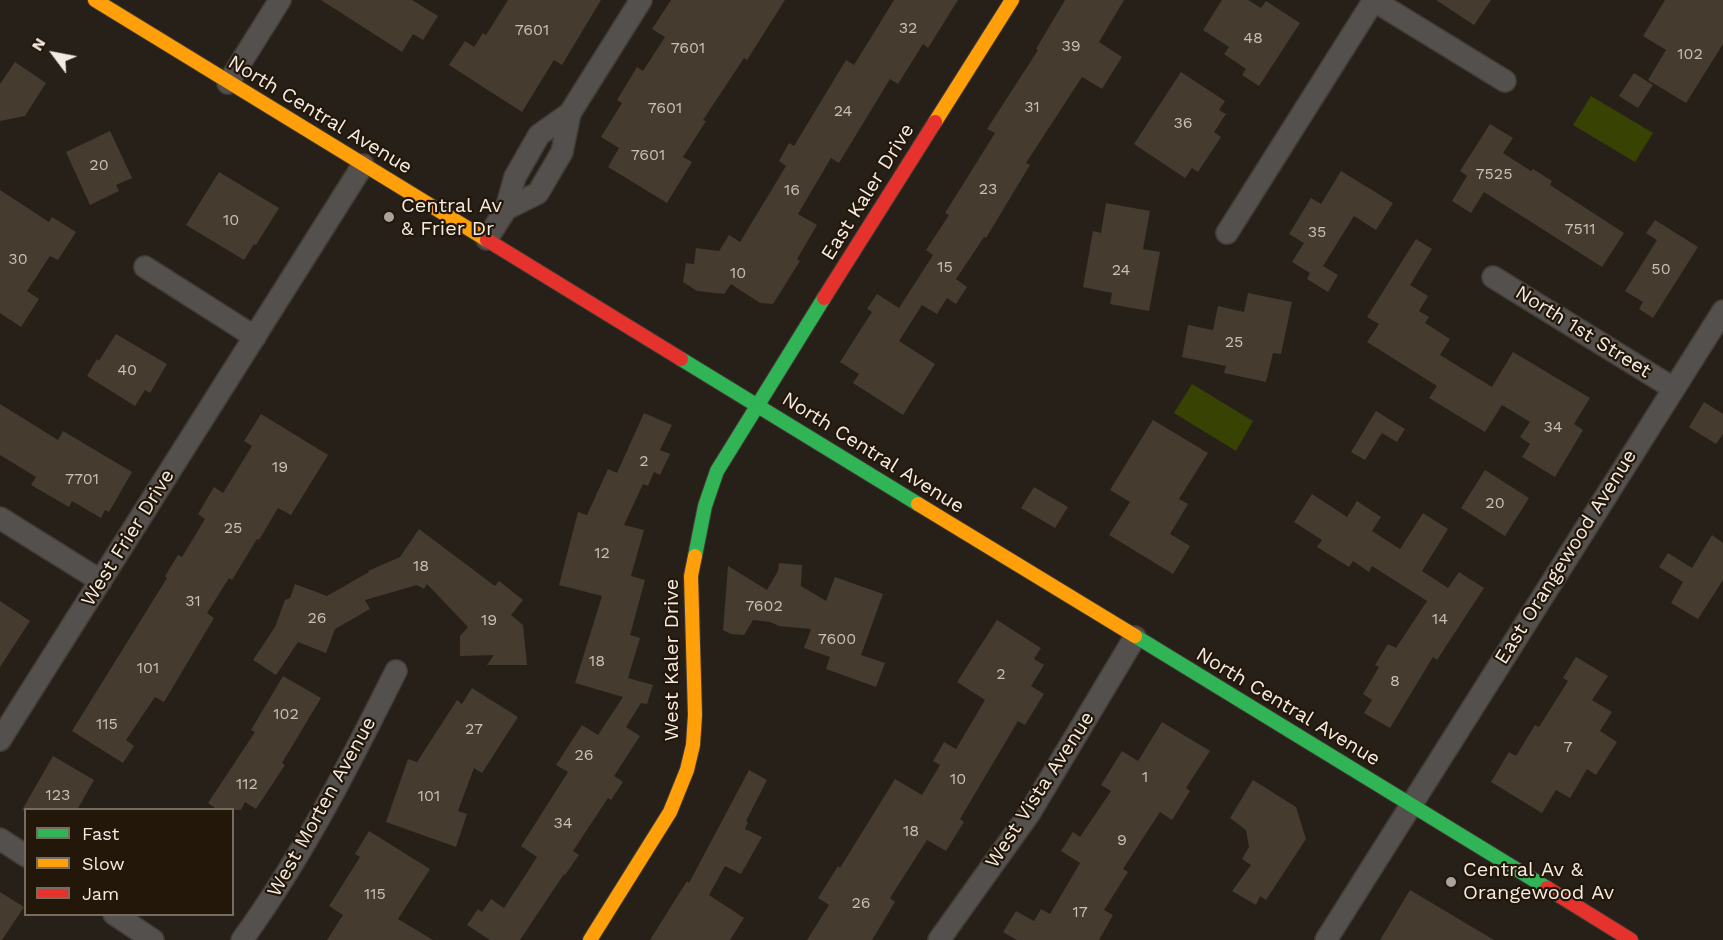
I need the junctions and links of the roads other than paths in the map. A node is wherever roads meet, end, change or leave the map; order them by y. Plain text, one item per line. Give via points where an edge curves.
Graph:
1 (95, 0) edge
2 (280, 0) edge
3 (641, 0) edge
4 (1012, 0) edge
5 (1374, 0) edge
6 (1504, 81) dead end
7 (228, 83) junction
8 (363, 165) junction
9 (1227, 233) dead end
10 (487, 239) junction
11 (145, 267) dead end
12 (1493, 277) dead end
13 (1723, 311) edge
14 (255, 337) junction
15 (1672, 388) junction
16 (757, 404) junction
17 (0, 518) edge
18 (101, 581) junction
19 (1135, 637) junction
20 (396, 671) dead end
21 (0, 740) edge
22 (1410, 804) junction
23 (0, 839) edge
24 (24, 855) edge
25 (116, 916) edge
26 (153, 940) edge
27 (242, 940) edge
28 (590, 940) edge
29 (939, 940) edge
30 (1326, 940) edge
31 (1631, 940) edge

1 - 7 main road, North Central Avenue
2 - 7 street
3 - 10 street via 570,113 539,135 515,177 506,209
4 - 16 main road, East Kaler Drive
5 - 6 street
5 - 9 street
7 - 8 main road, North Central Avenue
8 - 10 main road, North Central Avenue
8 - 14 street, West Frier Drive
10 - 16 main road, North Central Avenue
11 - 14 street
12 - 15 street, North 1st Street
13 - 15 street, East Orangewood Avenue
14 - 18 street, West Frier Drive
15 - 22 street, East Orangewood Avenue
16 - 19 main road, North Central Avenue
16 - 28 main road, West Kaler Drive via 717,471 705,506 691,576 695,715 687,770 670,812
17 - 18 street
18 - 21 street, West Frier Drive
19 - 22 main road, North Central Avenue
19 - 29 street, West Vista Avenue via 1029,814
20 - 27 street, West Morten Avenue via 314,828
22 - 30 street, East Orangewood Avenue
22 - 31 main road, North Central Avenue
23 - 24 street
25 - 26 street

